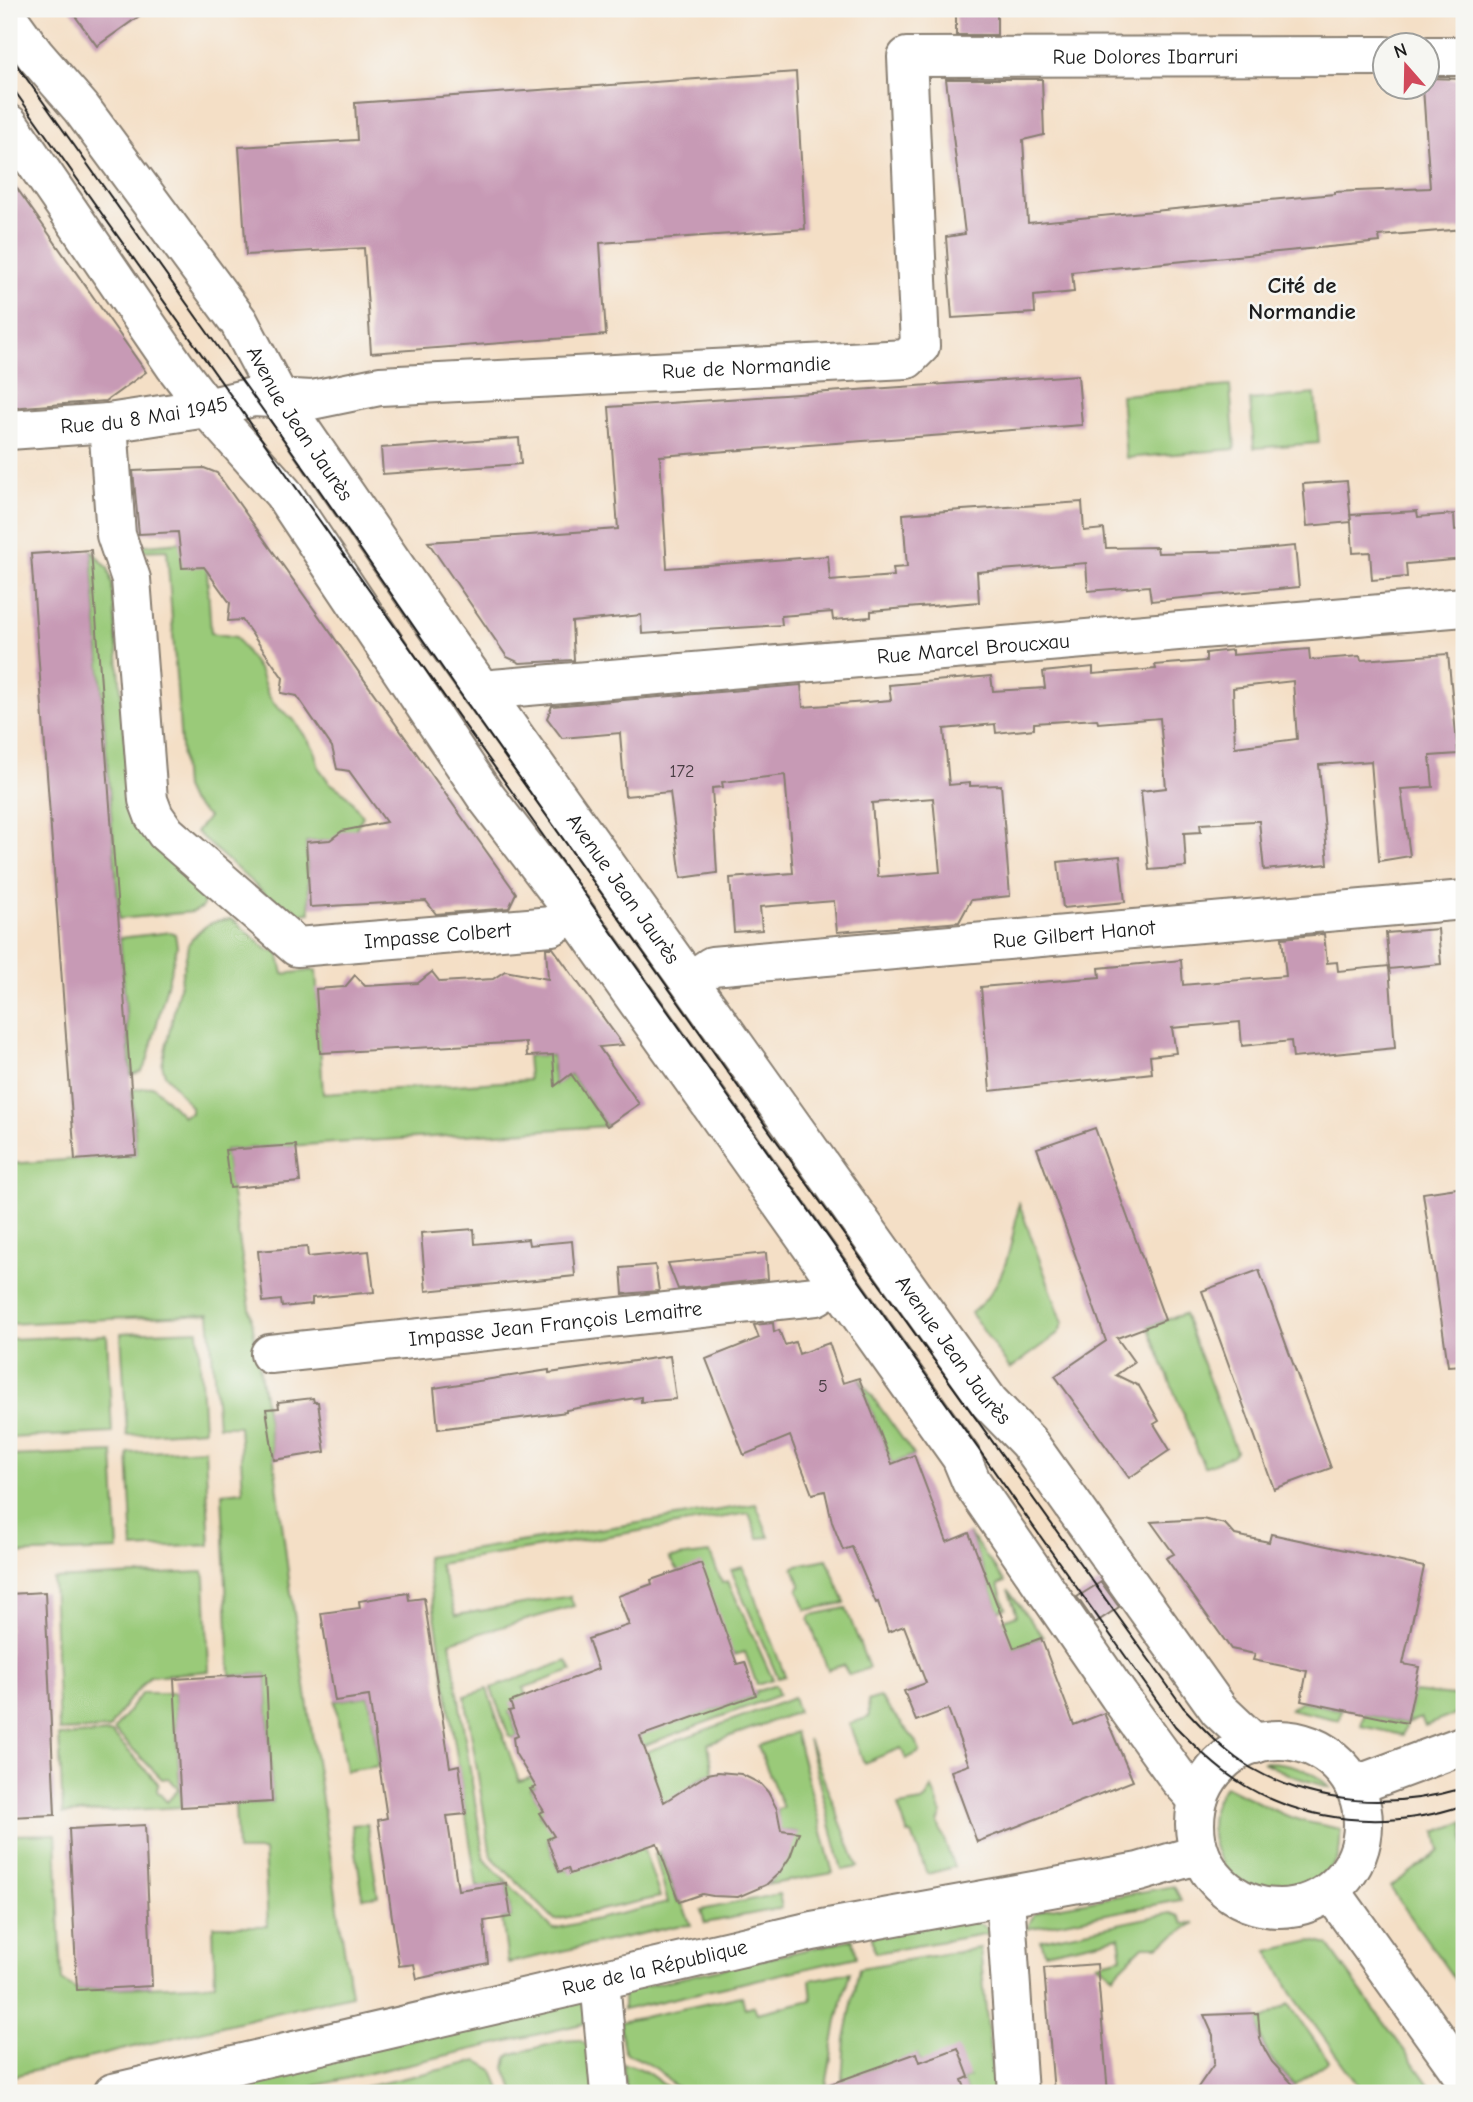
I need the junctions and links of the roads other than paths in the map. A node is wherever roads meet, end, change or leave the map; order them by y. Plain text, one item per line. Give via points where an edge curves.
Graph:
1 (9, 19) edge
2 (1372, 56) edge
3 (1442, 56) edge
4 (1464, 56) edge
5 (907, 57) joint
6 (9, 124) edge
7 (279, 398) junction
8 (207, 408) junction
9 (108, 423) junction
10 (9, 430) edge
11 (1464, 607) edge
12 (481, 690) junction
13 (1464, 900) edge
14 (573, 912) junction
15 (690, 981) junction
16 (838, 1282) junction
17 (270, 1354) dead end
18 (1255, 1744) junction
19 (1464, 1745) edge
20 (1354, 1786) junction
21 (1198, 1800) junction
22 (1200, 1854) junction
23 (1331, 1891) junction
24 (1005, 1897) junction
25 (600, 1980) junction
26 (1464, 2077) edge
27 (113, 2093) edge
28 (610, 2093) edge
29 (1018, 2093) edge

1 - 7 street, Avenue Jean Jaurès via 81,108 239,322
2 - 5 street, Rue Dolores Ibarruri
3 - 4 street
5 - 7 street, Rue de Normandie via 920,346 907,359 380,386 312,400
6 - 8 street
7 - 8 street, Rue du 8 Mai 1945 via 253,397
7 - 12 street, Avenue Jean Jaurès
8 - 9 street, Rue du 8 Mai 1945
8 - 14 street via 283,493 486,797
9 - 10 street, Rue du 8 Mai 1945
9 - 14 street, Impasse Colbert via 116,535 131,579 148,800 166,832 297,947 552,926
11 - 12 street, Rue Marcel Broucxau
12 - 15 street, Avenue Jean Jaurès
13 - 15 street, Rue Gilbert Hanot via 712,966
14 - 16 street
15 - 18 street, Avenue Jean Jaurès via 989,1402 1028,1442 1219,1710
16 - 17 street, Impasse Jean François Lemaitre via 816,1296
16 - 21 street via 1119,1696
18 - 20 street via 1284,1741 1312,1747 1337,1763
18 - 21 street via 1218,1766
19 - 20 street
20 - 23 street via 1363,1819 1360,1849 1349,1872
21 - 22 street via 1195,1827
22 - 23 street via 1216,1881 1241,1900 1271,1909 1303,1905
22 - 24 street, Rue de la République via 1139,1872
23 - 26 street
24 - 25 street, Rue de la République via 812,1931
24 - 29 street
25 - 27 street, Rue de la République
25 - 28 street

